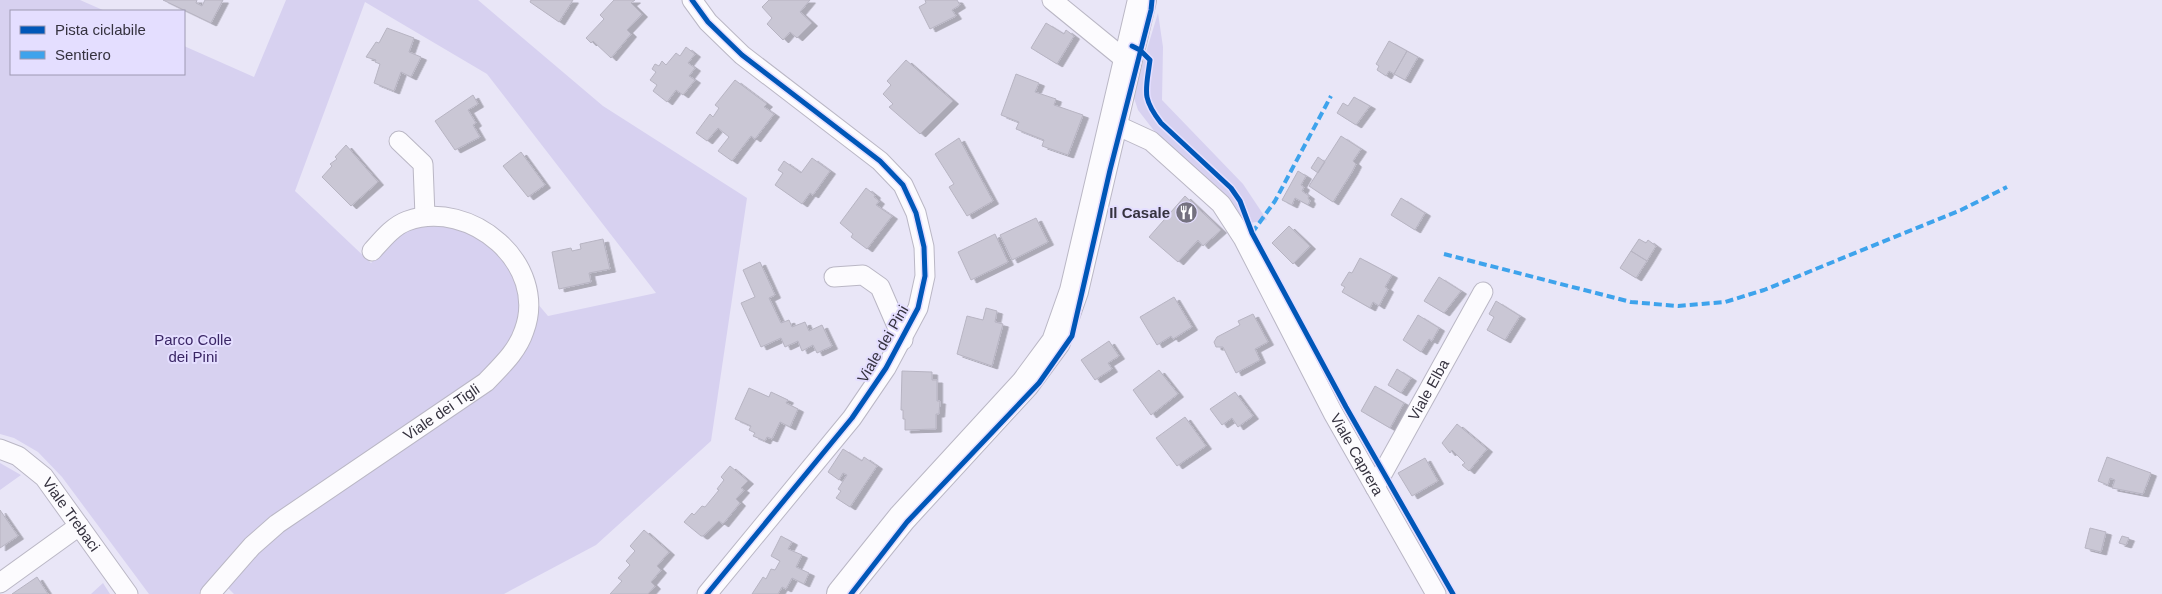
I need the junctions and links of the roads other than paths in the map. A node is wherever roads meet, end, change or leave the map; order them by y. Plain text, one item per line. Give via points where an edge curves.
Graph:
1 (692, 0) edge
2 (1052, 0) edge
3 (1142, 0) edge
4 (1128, 62) junction
5 (1114, 124) junction
6 (399, 141) dead end
7 (425, 216) junction
8 (372, 251) dead end
9 (834, 277) dead end
10 (1483, 292) dead end
11 (903, 340) junction
12 (0, 449) edge
13 (1375, 486) junction
14 (79, 526) junction
15 (0, 583) edge
16 (128, 594) edge
17 (210, 594) edge
18 (706, 594) edge
19 (841, 594) edge
20 (1436, 594) edge

1 - 11 street, Viale dei Pini via 708,22 742,55 880,161 903,185 916,213 924,247 925,276 918,308
2 - 4 street
3 - 4 street
4 - 5 street
5 - 13 street, Viale Caprera via 1151,141 1221,204 1243,238 1333,414
5 - 19 street via 1074,292 1056,342 1025,384 902,518
6 - 7 street via 423,164
7 - 8 street, Viale dei Tigli via 405,222
7 - 17 street, Viale dei Tigli via 450,217 477,227 503,245 524,274 530,303 524,330 511,356 486,382 277,524 252,546
9 - 11 street, Viale dei Pini via 862,275 880,287
10 - 13 street, Viale Elba
11 - 18 street, Viale dei Pini via 852,418
12 - 14 street, Viale Trebaci via 18,456 44,477
13 - 20 street, Viale Caprera
14 - 15 street
14 - 16 street, Viale Trebaci

